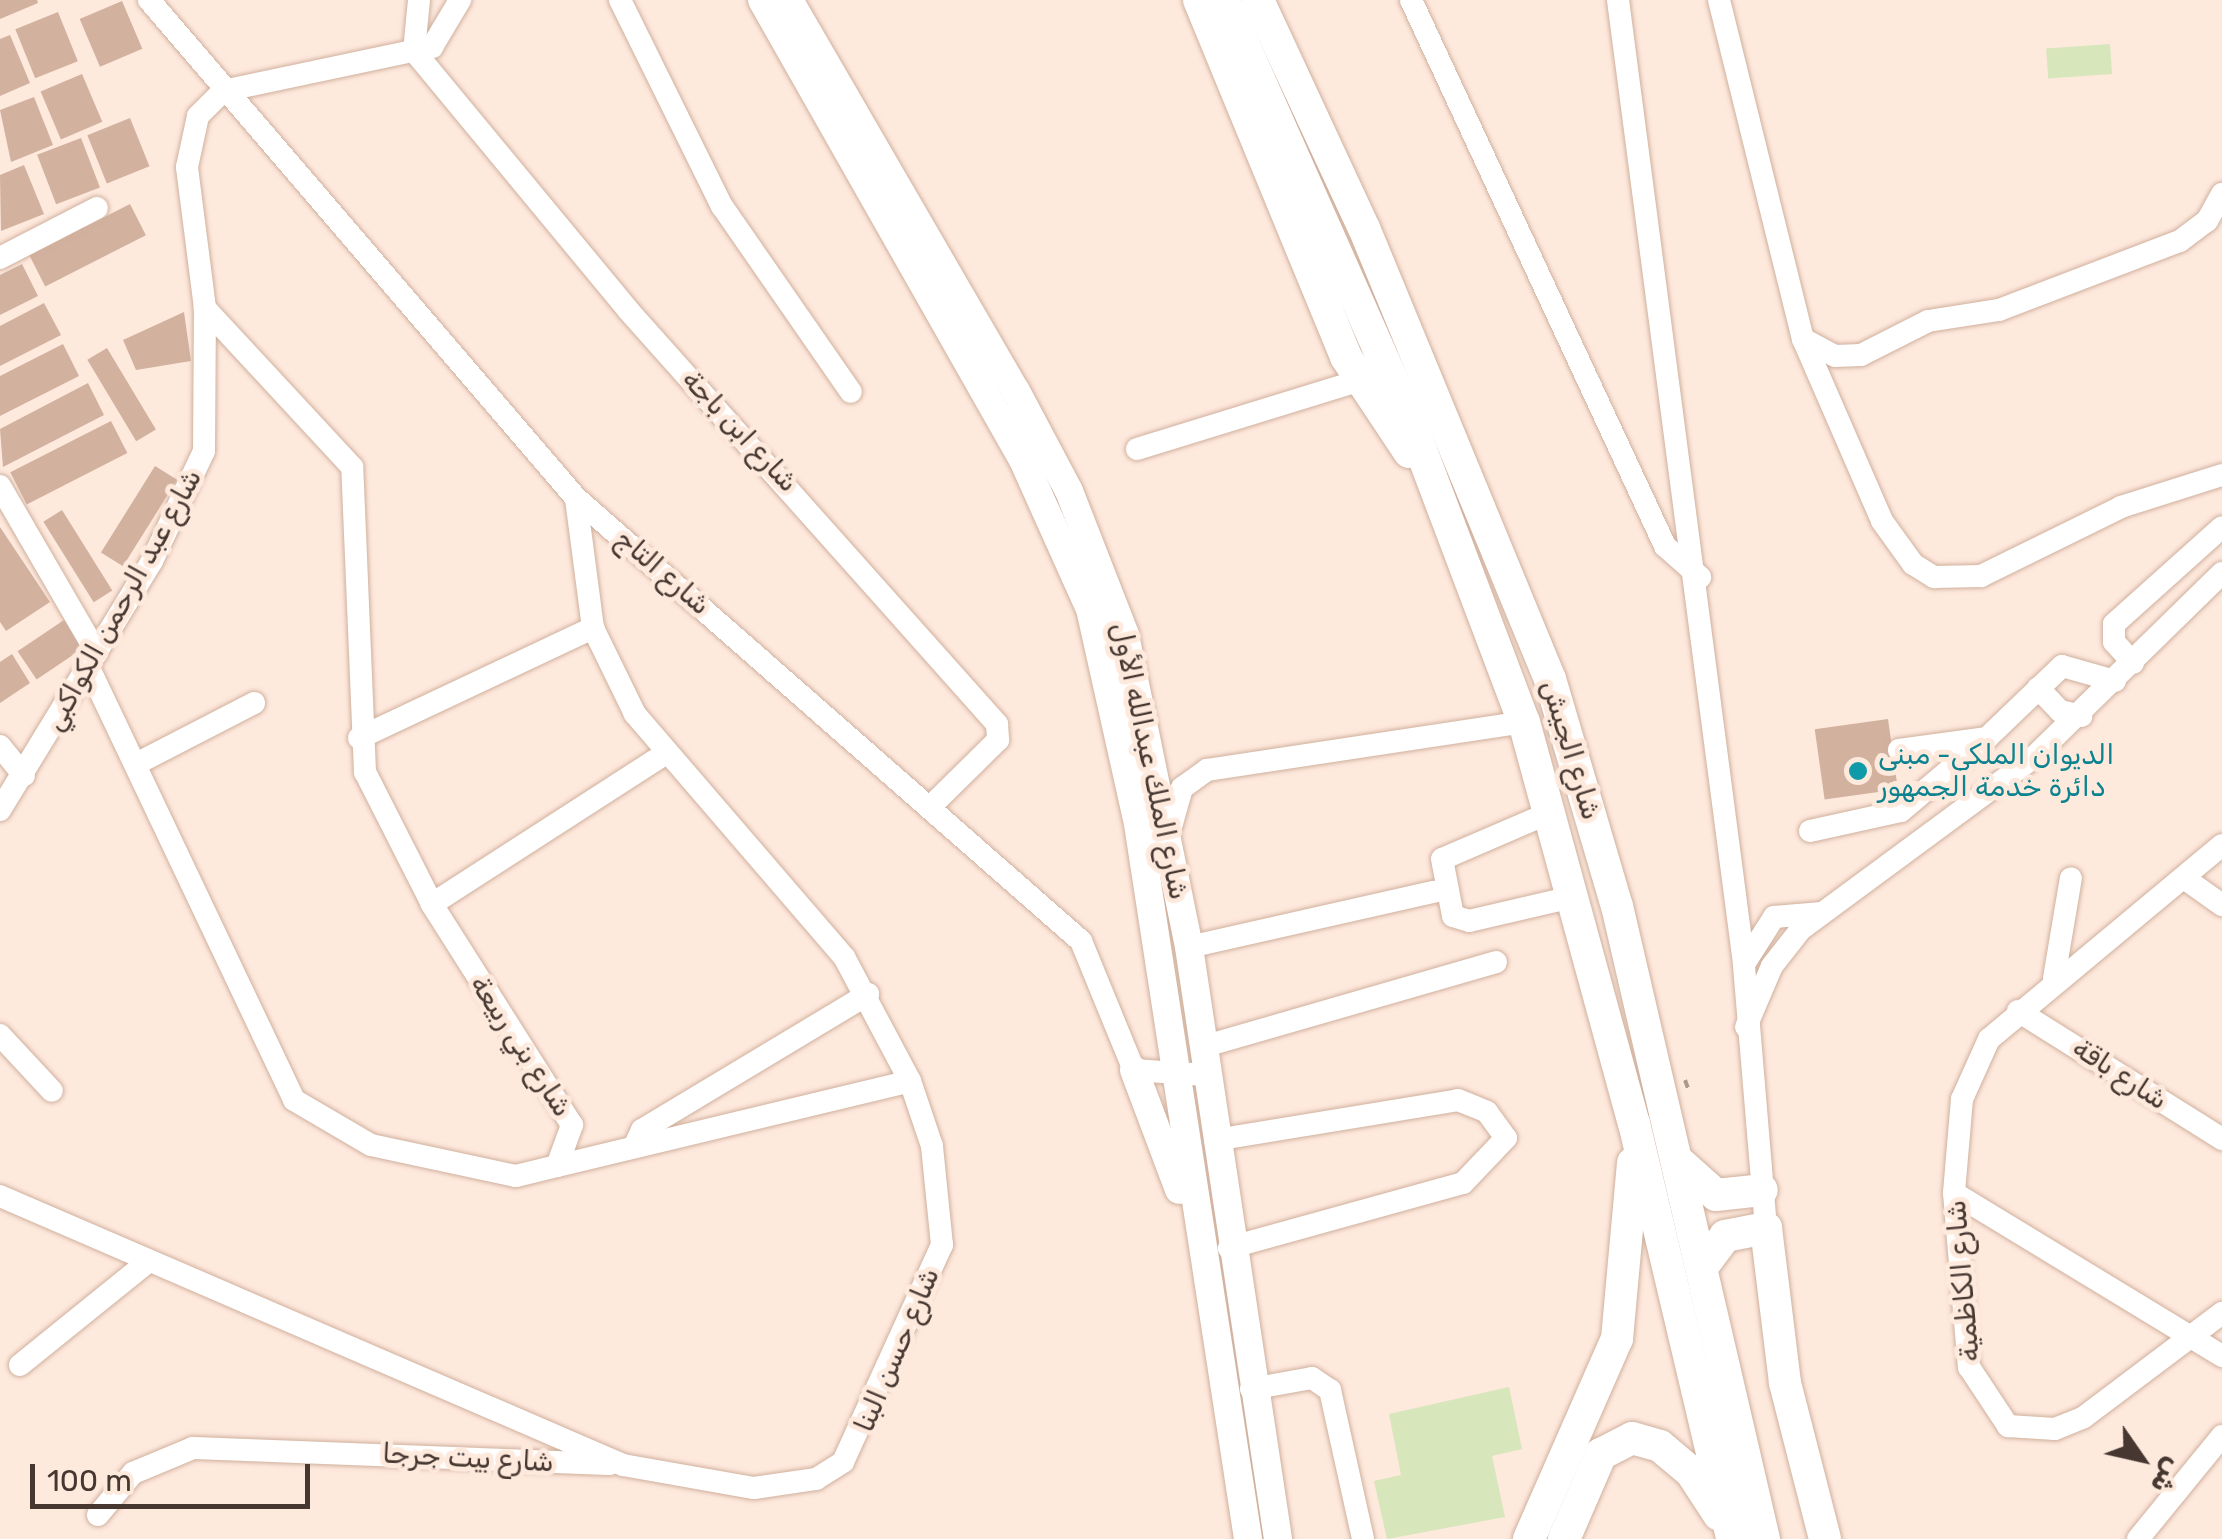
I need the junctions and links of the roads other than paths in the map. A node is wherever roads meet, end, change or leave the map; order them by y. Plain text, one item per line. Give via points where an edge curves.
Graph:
1 (149, 0) edge
2 (419, 0) edge
3 (460, 0) edge
4 (620, 0) edge
5 (762, 0) edge
6 (789, 0) edge
7 (1199, 0) edge
8 (1224, 0) edge
9 (1258, 0) edge
10 (1412, 0) edge
11 (1618, 0) edge
12 (1719, 0) edge
13 (414, 51) junction
14 (223, 91) junction
15 (2222, 194) edge
16 (97, 208) dead end
17 (0, 258) edge
18 (206, 308) junction
19 (1803, 339) junction
20 (1358, 381) junction
21 (851, 392) dead end
22 (1137, 450) dead end
23 (2222, 474) edge
24 (0, 486) edge
25 (1440, 496) junction
26 (576, 498) junction
27 (2222, 528) edge
28 (2222, 573) edge
29 (1700, 577) junction
30 (593, 628) junction
31 (93, 661) junction
32 (2133, 663) junction
33 (2115, 681) junction
34 (2038, 688) junction
35 (254, 703) dead end
36 (2081, 716) junction
37 (1524, 722) junction
38 (359, 738) junction
39 (1987, 738) junction
40 (0, 746) edge
41 (1899, 750) dead end
42 (665, 754) junction
43 (136, 764) junction
44 (24, 776) junction
45 (931, 806) junction
46 (0, 810) edge
47 (1549, 812) junction
48 (1810, 831) dead end
49 (1169, 834) junction
50 (2222, 845) edge
51 (2070, 878) dead end
52 (2184, 878) junction
53 (1434, 892) dead end
54 (1572, 897) junction
55 (432, 904) junction
56 (2222, 905) edge
57 (1822, 914) junction
58 (1189, 947) junction
59 (1496, 962) dead end
60 (1744, 964) junction
61 (2054, 978) junction
62 (868, 994) junction
63 (2018, 1011) junction
64 (1746, 1028) junction
65 (0, 1035) edge
66 (1202, 1047) junction
67 (1134, 1070) junction
68 (1172, 1073) junction
69 (1206, 1075) junction
70 (910, 1081) junction
71 (52, 1091) dead end
72 (1634, 1123) junction
73 (2222, 1139) edge
74 (1214, 1140) junction
75 (634, 1147) junction
76 (1678, 1159) junction
77 (557, 1166) junction
78 (1762, 1190) junction
79 (1954, 1193) junction
80 (0, 1196) edge
81 (1193, 1227) junction
82 (1766, 1228) junction
83 (1229, 1248) junction
84 (144, 1265) junction
85 (1702, 1267) junction
86 (2222, 1313) edge
87 (2194, 1333) junction
88 (2222, 1356) edge
89 (20, 1365) dead end
90 (1250, 1389) junction
91 (2222, 1436) edge
92 (623, 1465) junction
93 (98, 1515) dead end
94 (1750, 1534) edge
95 (1248, 1539) edge
96 (1278, 1539) edge
97 (1363, 1539) edge
98 (1529, 1539) edge
99 (1564, 1539) edge
100 (1825, 1539) edge
101 (2138, 1539) edge

1 - 14 street, شارع التاج
2 - 13 street
3 - 13 street via 438,42
4 - 21 street via 722,206
5 - 68 main road, شارع الملك عبدالله الأول via 1022,460 1090,609 1138,824
6 - 49 main road, شارع الملك عبدالله الأول via 1070,491 1125,635
7 - 20 highway
8 - 25 highway, شارع الجيش
9 - 76 highway, شارع الجيش via 1512,572 1586,797
10 - 29 street via 1665,546
11 - 29 street
12 - 19 street
13 - 14 street
13 - 45 street, شارع ابن باجة via 628,310 997,724 998,740
14 - 18 street, شارع عبد الرحمن الكواكبي via 198,116 187,167
14 - 26 street, شارع التاج
15 - 19 street via 2208,221 2180,240 1999,310 1928,321 1862,355 1835,356
16 - 17 street
18 - 31 street, شارع عبد الرحمن الكواكبي via 204,450
18 - 38 street, شارع بني ربيعة via 352,468
19 - 23 street via 1896,546 1934,577 1981,576 2121,507
20 - 22 street
20 - 25 highway
24 - 31 street
25 - 37 highway, شارع الجيش
26 - 30 street, شارع حسن البنا
26 - 45 street, شارع التاج
27 - 32 street via 2114,624 2114,642
28 - 32 street
29 - 60 street
30 - 38 street
30 - 42 street, شارع حسن البنا via 634,714
31 - 43 street
31 - 44 street, شارع عبد الرحمن الكواكبي
32 - 33 street
33 - 34 street via 2062,666
33 - 36 street
34 - 36 street via 2060,711
34 - 39 street
35 - 43 street
36 - 57 street
37 - 47 highway, شارع الجيش
37 - 49 street via 1207,770 1182,788
38 - 55 street, شارع بني ربيعة via 365,772
39 - 41 street
39 - 48 street via 1901,811
40 - 44 street
42 - 55 street
42 - 62 street, شارع حسن البنا via 802,900
43 - 77 street via 294,1100 371,1145 516,1176
44 - 46 street, شارع عبد الرحمن الكواكبي
45 - 67 street, شارع التاج via 1081,941
47 - 54 highway, شارع الجيش
47 - 54 street via 1442,858 1452,916 1469,921
49 - 58 main road, شارع الملك عبدالله الأول
50 - 52 street, شارع الكاظمية
51 - 61 street
52 - 56 street
52 - 61 street, شارع الكاظمية
53 - 58 street
54 - 72 highway, شارع الجيش
55 - 77 street, شارع بني ربيعة via 572,1125
57 - 60 street via 1774,917
57 - 64 street via 1772,966
58 - 66 main road, شارع الملك عبدالله الأول
59 - 66 street
60 - 64 street
61 - 63 street, شارع الكاظمية
62 - 70 street, شارع حسن البنا
62 - 75 street via 642,1130
63 - 73 street, شارع باقة
63 - 79 street, شارع الكاظمية via 1972,1068
64 - 78 street
65 - 71 street
66 - 69 main road, شارع الملك عبدالله الأول
67 - 68 street
67 - 81 main road
68 - 69 street
68 - 81 main road, شارع الملك عبدالله الأول
69 - 74 main road, شارع الملك عبدالله الأول
70 - 75 street
70 - 92 street, شارع حسن البنا via 944,1206 942,1245 854,1448 816,1479 775,1487 719,1487
72 - 94 highway, شارع الجيش
72 - 98 highway via 1617,1339
74 - 83 main road, شارع الملك عبدالله الأول
74 - 83 street via 1458,1100 1487,1112 1506,1138 1464,1183
75 - 77 street
76 - 78 highway via 1708,1192
76 - 85 highway, شارع الجيش
78 - 82 street
79 - 87 street
79 - 87 street, شارع الكاظمية via 1969,1367 2008,1426 2055,1429 2084,1417
80 - 84 street, شارع حسن البنا
81 - 95 main road, شارع الملك عبدالله الأول
82 - 85 highway via 1725,1236
82 - 100 highway via 1807,1489
83 - 90 main road, شارع الملك عبدالله الأول
84 - 89 street
84 - 92 street, شارع حسن البنا
85 - 94 highway, شارع الجيش
86 - 87 street, شارع الكاظمية
87 - 88 street
90 - 96 main road, شارع الملك عبدالله الأول
90 - 97 street via 1312,1378 1330,1390
91 - 101 street
92 - 93 street, شارع بيت جرجا via 193,1448 133,1473
94 - 99 highway via 1660,1446 1632,1438 1601,1454

